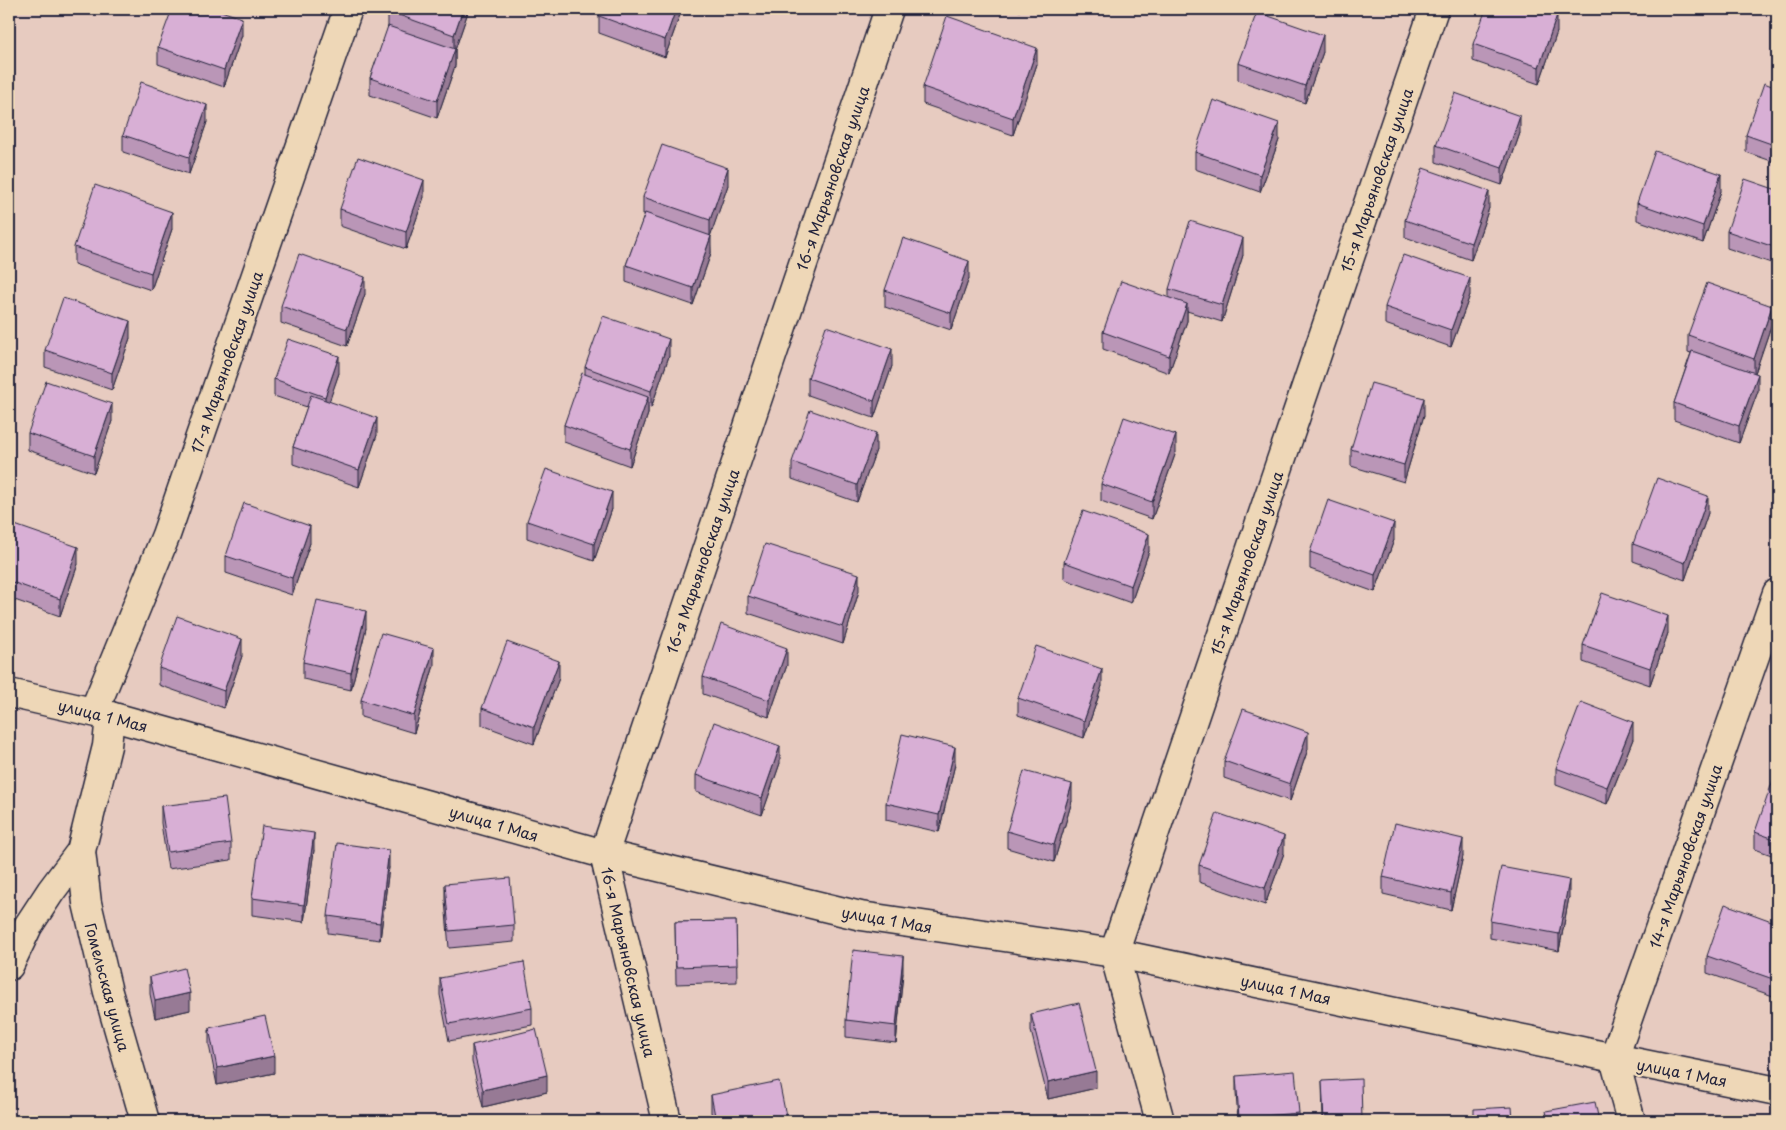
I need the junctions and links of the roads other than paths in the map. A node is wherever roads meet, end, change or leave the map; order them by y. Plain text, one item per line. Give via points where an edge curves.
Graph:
1 (348, 9) edge
2 (889, 9) edge
3 (1434, 9) edge
4 (1777, 593) edge
5 (9, 693) edge
6 (102, 714) junction
7 (81, 851) junction
8 (604, 854) junction
9 (1114, 953) junction
10 (9, 966) edge
11 (1614, 1058) junction
12 (1777, 1091) edge
13 (145, 1121) edge
14 (667, 1121) edge
15 (1160, 1121) edge
16 (1631, 1121) edge

1 - 6 street, 17-я Марьяновская улица
2 - 8 street, 16-я Марьяновская улица
3 - 9 street, 15-я Марьяновская улица
4 - 11 street, 14-я Марьяновская улица
5 - 6 street, улица 1 Мая
6 - 7 street, 17-я Марьяновская улица via 107,746
6 - 8 street, улица 1 Мая
7 - 10 street, 17-я Марьяновская улица via 28,926
7 - 13 street, Гомельская улица via 87,903 108,992
8 - 9 street, улица 1 Мая via 861,916
8 - 14 street, 16-я Марьяновская улица
9 - 11 street, улица 1 Мая
9 - 15 street
11 - 12 street, улица 1 Мая
11 - 16 street

